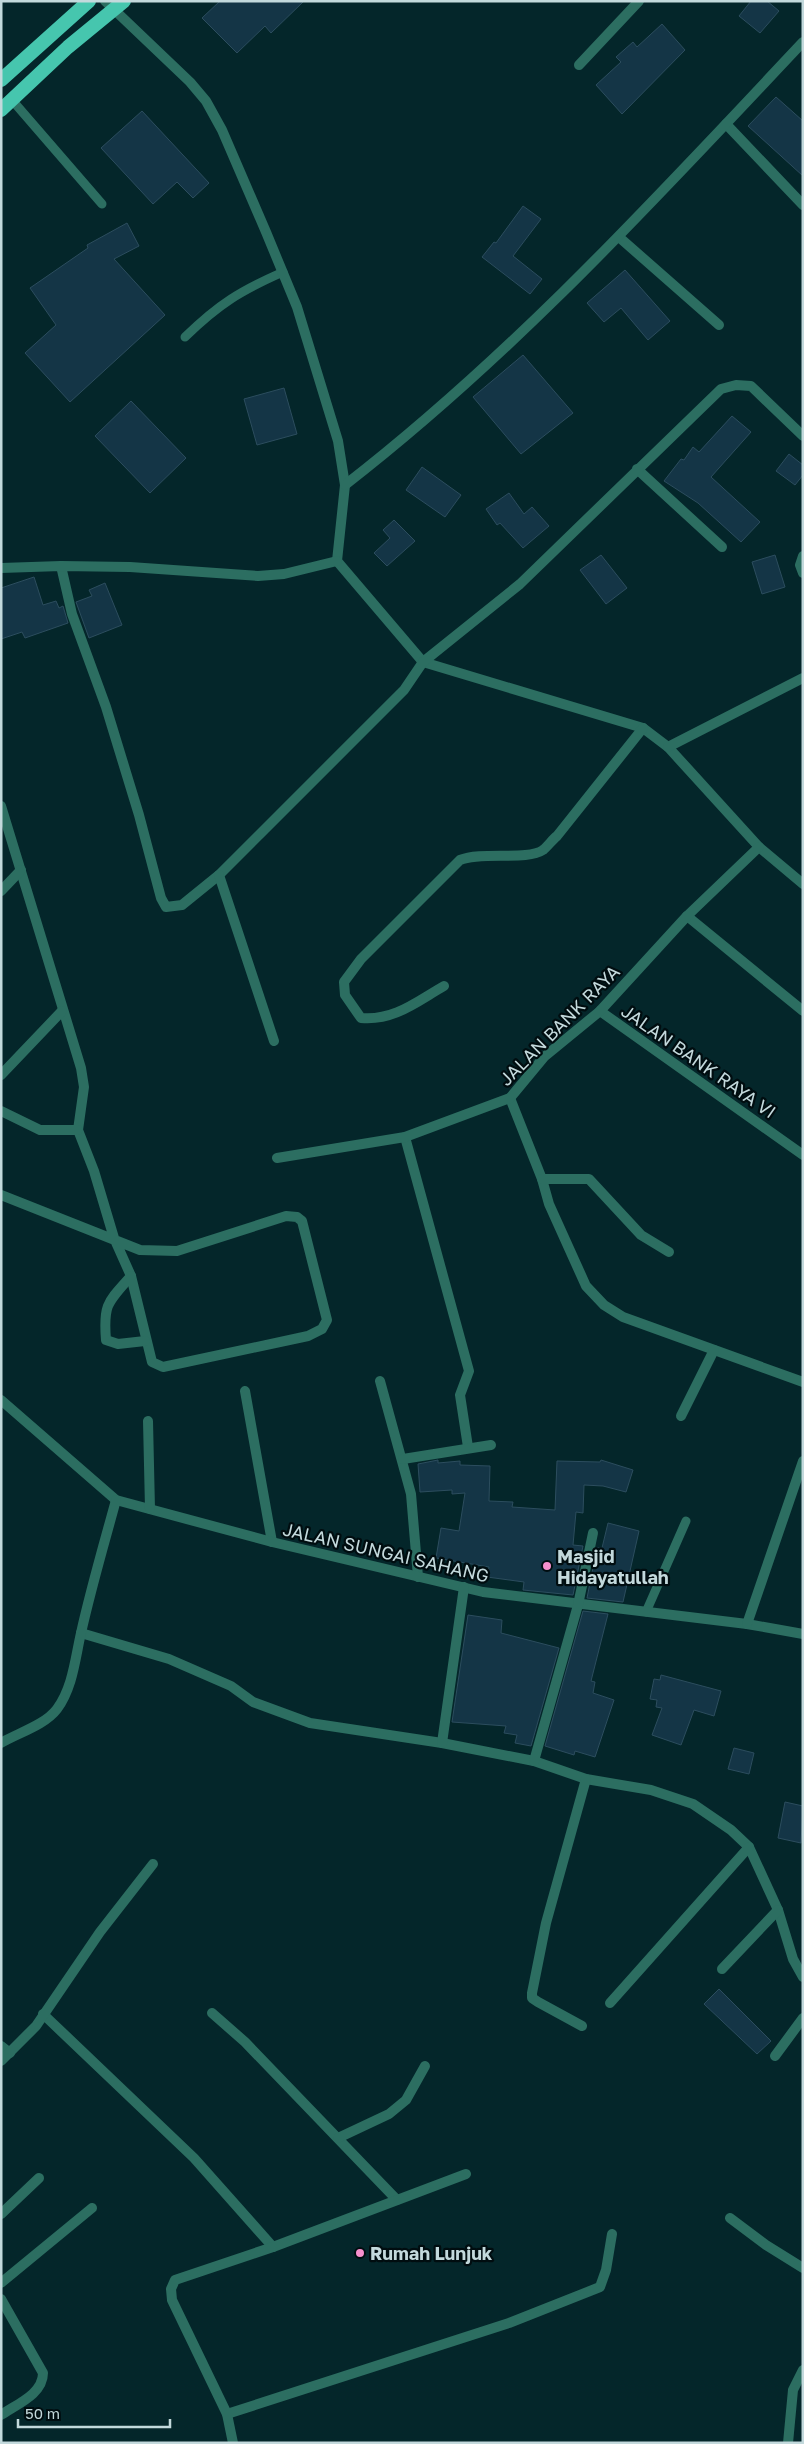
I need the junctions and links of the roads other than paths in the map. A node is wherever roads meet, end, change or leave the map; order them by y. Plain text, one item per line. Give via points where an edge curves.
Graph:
1 (89, 1) edge
2 (639, 1) edge
3 (114, 4) edge
4 (803, 42) edge
5 (579, 65) dead end
6 (1, 80) edge
7 (12, 100) junction
8 (1, 110) edge
9 (726, 124) junction
10 (102, 204) dead end
11 (803, 205) edge
12 (620, 238) junction
13 (283, 272) junction
14 (719, 325) dead end
15 (186, 337) dead end
16 (803, 436) edge
17 (637, 469) junction
18 (345, 485) junction
19 (722, 548) dead end
20 (803, 556) edge
21 (336, 561) junction
22 (61, 566) junction
23 (1, 568) edge
24 (803, 573) edge
25 (422, 662) junction
26 (803, 678) edge
27 (643, 728) junction
28 (668, 747) junction
29 (1, 806) edge
30 (759, 847) junction
31 (21, 870) junction
32 (219, 875) junction
33 (803, 884) edge
34 (1, 891) edge
35 (687, 916) junction
36 (444, 986) dead end
37 (62, 1011) junction
38 (600, 1011) junction
39 (803, 1011) edge
40 (274, 1041) dead end
41 (1, 1075) edge
42 (510, 1098) junction
43 (1, 1111) edge
44 (78, 1130) junction
45 (405, 1137) junction
46 (803, 1155) edge
47 (277, 1158) dead end
48 (542, 1179) junction
49 (1, 1195) edge
50 (114, 1238) junction
51 (669, 1252) dead end
52 (131, 1276) junction
53 (145, 1340) junction
54 (714, 1350) junction
55 (380, 1381) dead end
56 (803, 1382) edge
57 (245, 1391) dead end
58 (1, 1400) edge
59 (681, 1416) dead end
60 (148, 1421) dead end
61 (491, 1445) dead end
62 (468, 1447) junction
63 (402, 1460) junction
64 (803, 1461) edge
65 (116, 1500) junction
66 (150, 1509) junction
67 (686, 1522) dead end
68 (593, 1533) dead end
69 (272, 1542) junction
70 (418, 1577) junction
71 (464, 1588) junction
72 (578, 1605) junction
73 (646, 1612) junction
74 (747, 1624) junction
75 (81, 1633) junction
76 (803, 1634) edge
77 (1, 1743) edge
78 (442, 1743) junction
79 (534, 1761) junction
80 (586, 1778) junction
81 (749, 1847) junction
82 (153, 1864) dead end
83 (778, 1910) junction
84 (722, 1969) dead end
85 (803, 1977) edge
86 (610, 2003) dead end
87 (212, 2013) dead end
88 (43, 2014) junction
89 (803, 2018) edge
90 (582, 2026) dead end
91 (5, 2050) edge
92 (776, 2056) dead end
93 (1, 2060) edge
94 (425, 2066) dead end
95 (338, 2138) junction
96 (466, 2174) dead end
97 (39, 2178) dead end
98 (397, 2200) junction
99 (92, 2208) dead end
100 (1, 2214) edge
101 (730, 2218) dead end
102 (612, 2234) dead end
103 (273, 2248) junction
104 (803, 2268) edge
105 (1, 2283) edge
106 (1, 2299) edge
107 (803, 2370) edge
108 (228, 2414) junction
109 (1, 2415) edge
110 (233, 2443) edge
111 (788, 2443) edge

1 - 6 highway
2 - 5 street
3 - 7 highway
3 - 13 street via 206,101 240,168
4 - 9 street
7 - 8 highway
7 - 10 lane
9 - 11 street
9 - 12 street
12 - 14 street
12 - 18 street via 509,346 409,436
13 - 15 lane via 220,304
13 - 18 street via 336,432
16 - 17 street via 751,386 726,386
17 - 19 street
17 - 25 street via 520,584
18 - 21 street
20 - 24 street via 800,565
21 - 22 street via 284,574 258,576
21 - 25 street
22 - 23 street
22 - 32 street via 72,614 106,707 161,898 166,907 182,905
25 - 27 street
25 - 32 street via 404,690
26 - 28 street
27 - 28 street
27 - 36 street via 557,836 541,851 470,856 460,860 361,959 344,982 345,995 360,1018 375,1020 392,1016
28 - 30 street
29 - 31 street
30 - 33 street
30 - 35 street, JALAN BANK RAYA
31 - 34 street
31 - 37 street
32 - 40 street
35 - 38 street, JALAN BANK RAYA
35 - 39 street
37 - 41 street
37 - 44 street via 84,1086
38 - 42 street, JALAN BANK RAYA via 544,1057
38 - 46 street, JALAN BANK RAYA VI
42 - 45 street, JALAN BANK RAYA
42 - 48 street
43 - 44 street via 40,1130
44 - 50 street
45 - 47 street, JALAN BANK RAYA
45 - 62 street via 469,1371 460,1395
48 - 51 street via 589,1179 641,1235
48 - 54 street via 548,1204 586,1286 604,1305 623,1317
49 - 50 street
50 - 52 street
50 - 53 street via 140,1250 177,1251 286,1216 297,1216 302,1221 327,1320 322,1329 308,1336 163,1367 152,1362
52 - 53 street
52 - 53 street via 109,1300 106,1340 118,1344
54 - 56 street
54 - 59 street
55 - 63 street
57 - 69 street
58 - 65 street, JALAN SUNGAI SAHANG
60 - 66 street
61 - 62 street
62 - 63 street
63 - 70 street via 411,1494
64 - 74 street
65 - 66 street, JALAN SUNGAI SAHANG
65 - 75 street
66 - 69 street, JALAN SUNGAI SAHANG
67 - 73 lane
68 - 72 street
69 - 70 street, JALAN SUNGAI SAHANG
70 - 71 street, JALAN SUNGAI SAHANG
71 - 72 street, JALAN SUNGAI SAHANG
71 - 78 street
72 - 73 street, JALAN SUNGAI SAHANG
72 - 79 street
73 - 74 street, JALAN SUNGAI SAHANG
74 - 76 street, JALAN SUNGAI SAHANG
75 - 77 street via 75,1669 57,1708 50,1716
75 - 78 street via 169,1659 231,1686 253,1702 310,1723
78 - 79 street
79 - 80 street
80 - 81 street via 651,1790 693,1804 732,1830
80 - 90 street via 546,1923 532,1993 532,1998 538,2002
81 - 83 street
81 - 86 street
82 - 88 street via 100,1932
83 - 84 street
83 - 85 street via 793,1959
87 - 95 street via 245,2042
88 - 91 street via 36,2026
88 - 103 street via 194,2158
89 - 92 street
91 - 93 street
94 - 95 street via 406,2100 389,2114
95 - 98 street
96 - 98 street
97 - 100 street
98 - 103 street
99 - 105 street
101 - 104 street via 766,2246
102 - 108 street via 600,2287 509,2323
103 - 108 street via 175,2280 171,2289 172,2300
106 - 109 street via 43,2373 39,2389
107 - 111 street via 793,2390
108 - 110 street

